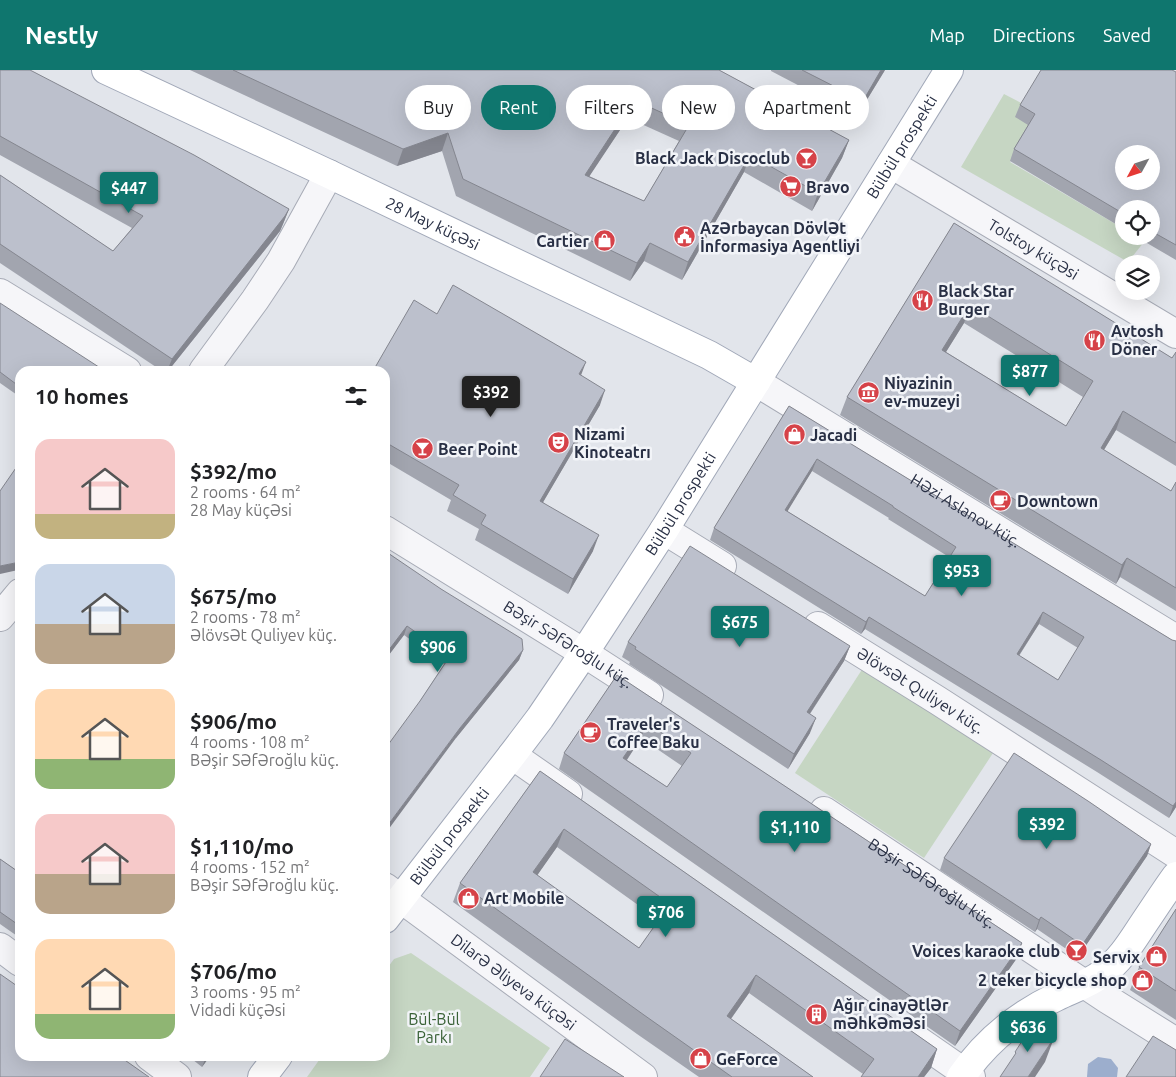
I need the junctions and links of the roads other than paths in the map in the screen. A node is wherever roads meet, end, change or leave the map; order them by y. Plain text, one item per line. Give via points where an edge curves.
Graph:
1 (106, 70) edge
2 (949, 70) edge
3 (892, 164) junction
4 (329, 174) junction
5 (0, 293) edge
6 (1176, 334) edge
7 (119, 366) edge
8 (206, 366) edge
9 (756, 382) junction
10 (664, 530) junction
11 (390, 533) edge
12 (746, 581) edge
13 (795, 612) edge
14 (1176, 639) edge
15 (584, 653) junction
16 (666, 707) edge
17 (512, 755) junction
18 (806, 800) edge
19 (585, 806) edge
20 (1176, 854) edge
21 (1176, 876) edge
22 (390, 902) edge
23 (0, 947) edge
24 (15, 958) edge
25 (1086, 984) junction
26 (883, 1016) edge
27 (1176, 1042) edge
28 (156, 1061) edge
29 (274, 1061) edge
30 (965, 1075) edge
31 (177, 1077) edge
32 (262, 1077) edge
33 (643, 1077) edge

1 - 4 main road, 28 May küçəsi
2 - 3 main road, Bülbül prospekti
3 - 6 street, Tolstoy küçəsi
3 - 9 main road, Bülbül prospekti
4 - 8 street via 281,260
4 - 9 main road, 28 May küçəsi via 709,355
5 - 7 street
9 - 10 main road, Bülbül prospekti
9 - 14 street, Həzi Aslanov küç.
10 - 12 street
10 - 15 main road, Bülbül prospekti
11 - 15 street, Bəşir Səfəroğlu küç.
13 - 20 street, Əlövsət Quliyev küç.
15 - 16 street, Bəşir Səfəroğlu küç.
15 - 17 main road, Bülbül prospekti
17 - 19 street
17 - 22 main road, Bülbül prospekti
18 - 25 street, Bəşir Səfəroğlu küç.
21 - 25 main road via 1120,958
22 - 33 street, Dilarə Əliyeva küçəsi
23 - 24 street
25 - 27 street, Bəşir Səfəroğlu küç.
25 - 30 main road via 1035,1008 1009,1026 978,1055
26 - 30 street
28 - 31 street
29 - 32 main road

